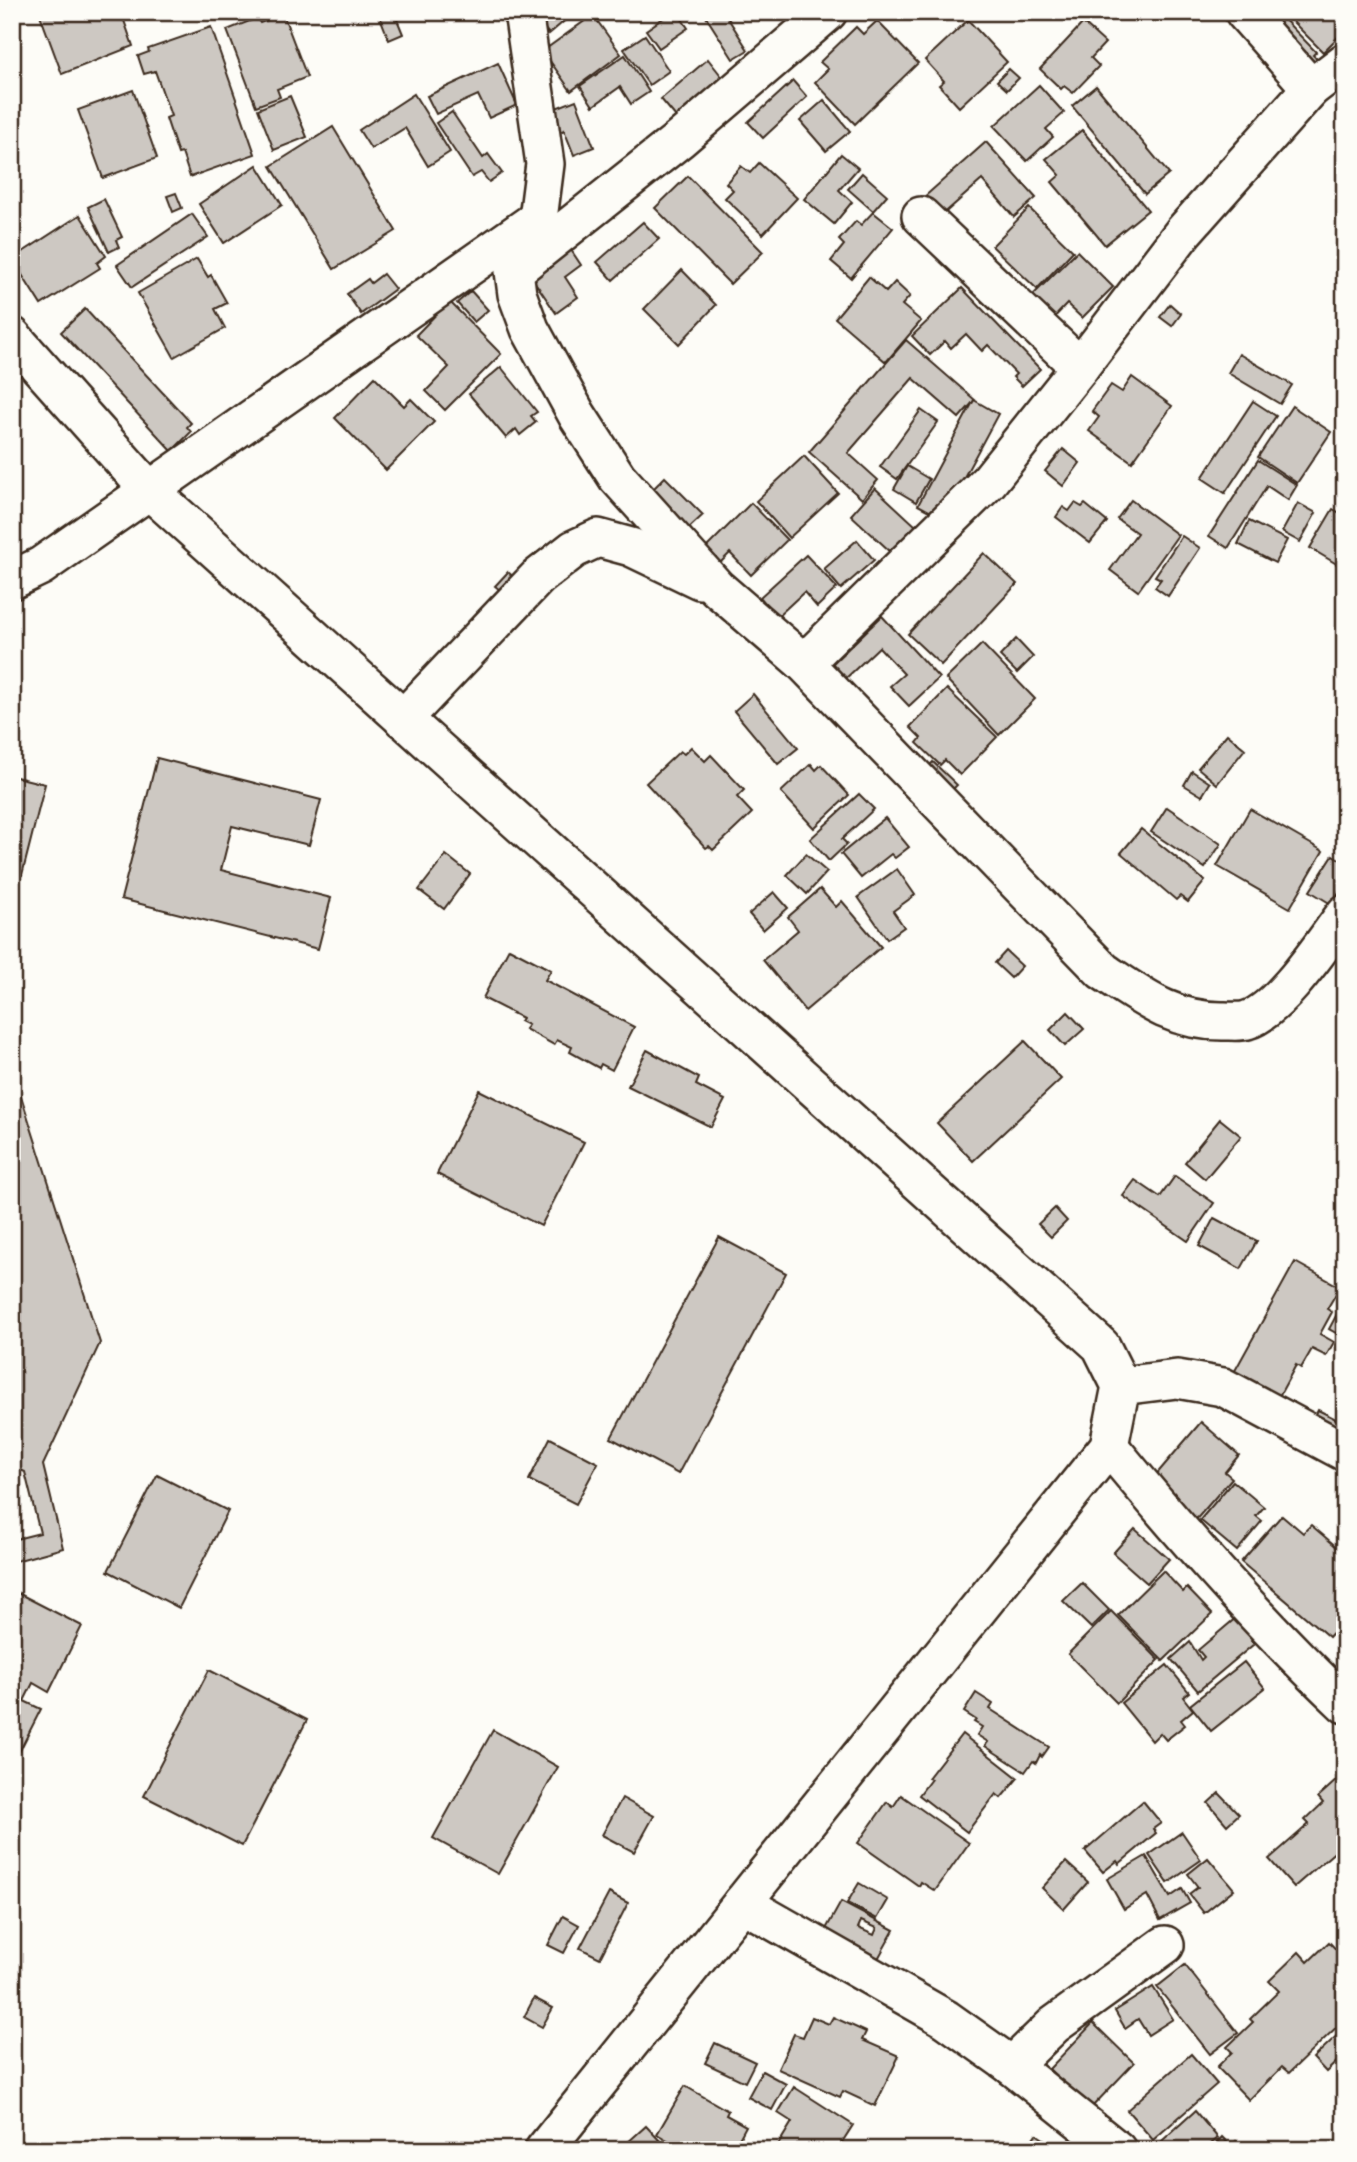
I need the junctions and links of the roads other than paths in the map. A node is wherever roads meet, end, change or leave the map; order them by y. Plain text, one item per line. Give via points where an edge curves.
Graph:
1 (521, 12) edge
2 (828, 12) edge
3 (1244, 12) edge
4 (1345, 62) edge
5 (1311, 89) junction
6 (920, 216) dead end
7 (538, 219) junction
8 (514, 271) junction
9 (12, 337) edge
10 (1080, 367) junction
11 (149, 490) junction
12 (12, 580) edge
13 (717, 587) junction
14 (804, 663) junction
15 (403, 719) junction
16 (1345, 914) edge
17 (1121, 1386) junction
18 (1109, 1446) junction
19 (1345, 1452) edge
20 (1345, 1704) edge
21 (742, 1903) junction
22 (1165, 1945) dead end
23 (1012, 2066) junction
24 (544, 2150) edge
25 (1117, 2150) edge

1 - 7 street via 545,164
2 - 8 street via 680,139
3 - 5 street
4 - 5 street
5 - 10 street via 1184,231
6 - 10 street
7 - 8 street
7 - 11 street
8 - 13 street via 530,329 577,415 617,477
9 - 11 street
10 - 14 street via 989,481
11 - 12 street via 41,566
11 - 15 street
13 - 14 street
13 - 15 street via 631,547 598,538 574,549 538,577
14 - 16 street via 1103,971 1156,1006 1205,1021 1247,1020 1270,1006
15 - 17 street via 1101,1346
17 - 18 street
17 - 19 street via 1177,1379 1223,1387
18 - 20 street via 1184,1536
18 - 21 street
21 - 23 street via 946,2019
21 - 24 street
22 - 23 street via 1054,2025
23 - 25 street

